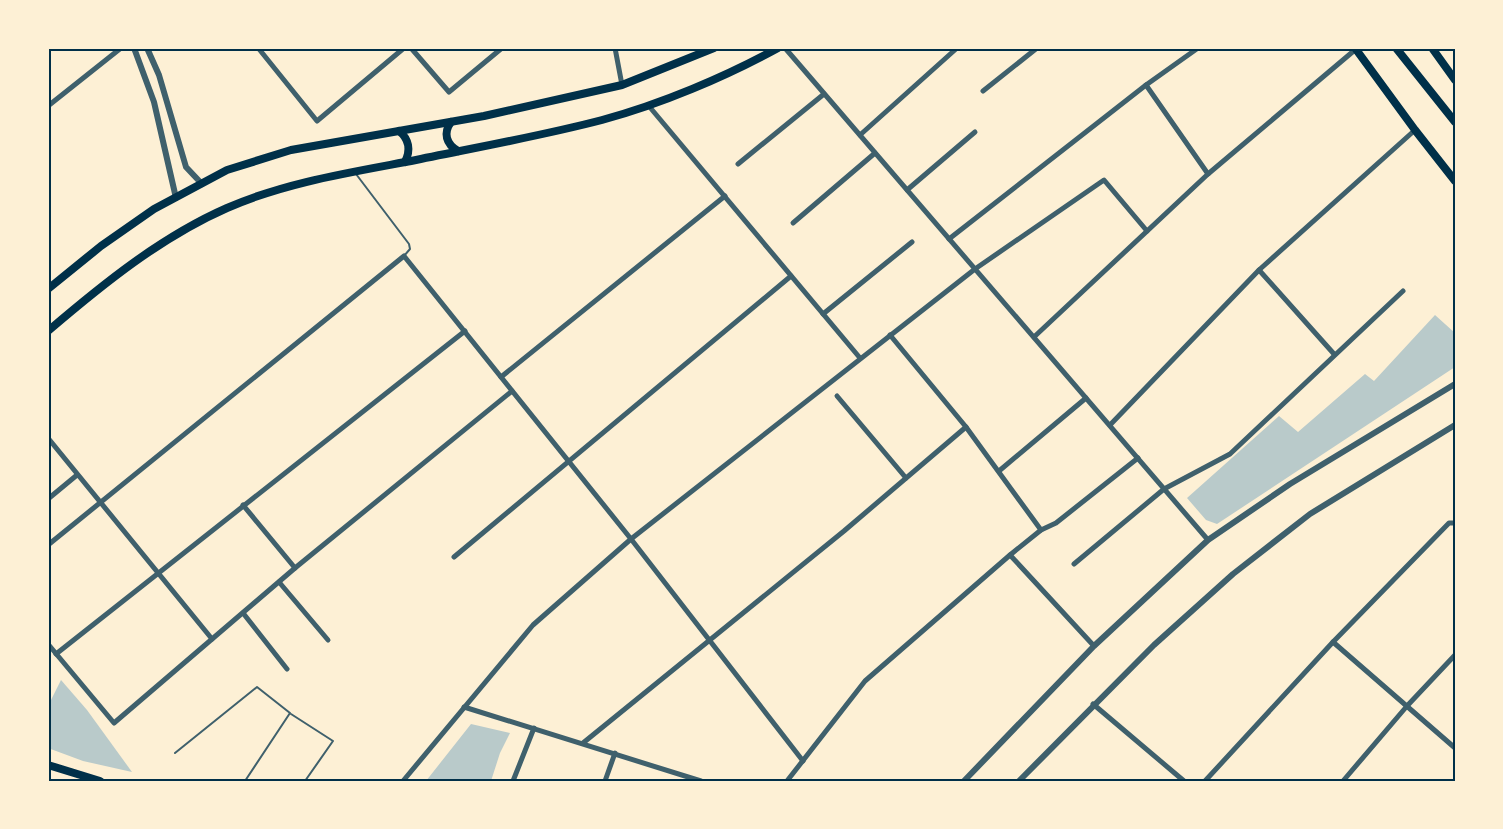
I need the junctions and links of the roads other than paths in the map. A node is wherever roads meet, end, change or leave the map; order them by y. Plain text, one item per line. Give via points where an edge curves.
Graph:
1 (121, 48) edge
2 (134, 48) edge
3 (147, 48) edge
4 (404, 48) edge
5 (411, 48) edge
6 (502, 48) edge
7 (615, 48) edge
8 (714, 48) edge
9 (778, 48) edge
10 (785, 48) edge
11 (957, 48) edge
12 (1037, 48) edge
13 (1198, 48) edge
14 (1430, 48) edge
15 (260, 49) edge
16 (1355, 49) edge
17 (1398, 50) edge
18 (1455, 80) edge
19 (622, 85) junction
20 (1146, 85) junction
21 (983, 91) dead end
22 (824, 94) junction
23 (648, 105) junction
24 (48, 106) edge
25 (451, 122) junction
26 (1455, 122) edge
27 (1415, 130) junction
28 (399, 131) junction
29 (975, 132) dead end
30 (860, 135) junction
31 (458, 151) junction
32 (875, 153) junction
33 (405, 162) junction
34 (738, 164) dead end
35 (354, 172) junction
36 (1208, 174) junction
37 (1455, 181) edge
38 (202, 184) junction
39 (907, 190) junction
40 (725, 196) junction
41 (176, 198) junction
42 (793, 223) dead end
43 (1147, 231) junction
44 (949, 238) junction
45 (912, 243) dead end
46 (404, 256) junction
47 (975, 269) junction
48 (1259, 270) junction
49 (791, 276) junction
50 (48, 289) edge
51 (1402, 291) dead end
52 (823, 314) junction
53 (48, 331) edge
54 (465, 332) junction
55 (890, 335) junction
56 (1034, 337) junction
57 (1334, 354) junction
58 (860, 358) junction
59 (501, 376) junction
60 (1455, 384) edge
61 (512, 391) junction
62 (837, 396) dead end
63 (1086, 398) junction
64 (1110, 425) junction
65 (1455, 425) edge
66 (966, 427) junction
67 (48, 438) edge
68 (50, 445) edge
69 (1138, 458) junction
70 (569, 462) junction
71 (999, 471) junction
72 (78, 475) junction
73 (906, 478) junction
74 (1164, 489) junction
75 (48, 499) edge
76 (101, 503) junction
77 (243, 506) junction
78 (1452, 523) edge
79 (1041, 530) junction
80 (631, 539) junction
81 (1208, 540) junction
82 (48, 545) edge
83 (1010, 555) junction
84 (454, 557) dead end
85 (1074, 564) dead end
86 (295, 568) junction
87 (158, 573) junction
88 (279, 582) junction
89 (243, 613) junction
90 (212, 639) junction
91 (328, 640) dead end
92 (710, 641) junction
93 (1333, 642) junction
94 (48, 644) edge
95 (1094, 646) junction
96 (56, 654) junction
97 (1455, 655) edge
98 (287, 669) dead end
99 (1094, 704) junction
100 (1407, 706) junction
101 (464, 707) junction
102 (290, 713) junction
103 (534, 728) junction
104 (583, 743) junction
105 (1455, 748) edge
106 (176, 753) dead end
107 (615, 753) junction
108 (803, 761) junction
109 (48, 765) edge
110 (688, 779) edge
111 (100, 781) edge
112 (245, 781) edge
113 (305, 781) edge
114 (403, 781) edge
115 (513, 781) edge
116 (605, 781) edge
117 (701, 781) edge
118 (787, 781) edge
119 (964, 781) edge
120 (1019, 781) edge
121 (1184, 781) edge
122 (1205, 781) edge
123 (1343, 781) edge

1 - 24 street
2 - 41 street via 154,102
3 - 38 street via 186,167
4 - 15 street via 317,122
5 - 6 street via 449,92
7 - 19 street
8 - 19 main road
9 - 23 main road
10 - 22 street
11 - 30 street
12 - 21 street
13 - 20 street
14 - 18 main road
16 - 27 main road
16 - 36 street
17 - 26 main road
19 - 25 main road
20 - 36 street
20 - 44 street
22 - 30 street
22 - 34 street
23 - 31 main road via 604,119
23 - 40 street
25 - 28 main road
25 - 31 main road via 447,138
27 - 37 main road
27 - 48 street
28 - 33 main road via 408,146
28 - 38 main road via 291,150 227,170
29 - 39 street
30 - 32 street
31 - 33 main road
32 - 39 street
32 - 42 street
33 - 35 main road
35 - 46 lane via 410,244
35 - 53 main road via 227,208 174,235 100,287
36 - 43 street
38 - 41 main road
39 - 44 street
40 - 49 street
40 - 59 street
41 - 50 main road via 101,246
43 - 47 street via 1104,180
43 - 56 street
44 - 47 street
45 - 52 street
46 - 54 street
46 - 76 street
47 - 55 street
47 - 56 street
48 - 57 street
48 - 64 street
49 - 52 street
49 - 70 street
51 - 57 street
52 - 58 street
54 - 59 street
54 - 77 street
55 - 58 street
55 - 66 street
56 - 63 street
57 - 74 street via 1230,454
58 - 80 street
59 - 61 street
60 - 81 street via 1290,484
61 - 70 street
61 - 86 street
62 - 73 street
63 - 64 street
63 - 71 street
64 - 69 street
65 - 99 street via 1310,514 1233,574
66 - 71 street
66 - 73 street
67 - 68 street
68 - 72 street
69 - 74 street
69 - 79 street via 1056,523
70 - 80 street
70 - 84 street
71 - 79 street
72 - 75 street
72 - 76 street
73 - 92 street
74 - 81 street
74 - 85 street
76 - 82 street
76 - 87 street
77 - 86 street
77 - 87 street
78 - 93 street
79 - 83 street
80 - 92 street
80 - 101 street via 533,625
81 - 95 street
83 - 95 street
83 - 108 street via 865,681
86 - 88 street
87 - 90 street
87 - 96 street
88 - 89 street
88 - 91 street
89 - 90 street
89 - 98 street
90 - 96 street via 114,723
92 - 104 street
92 - 108 street
93 - 100 street
93 - 122 street
94 - 96 street
95 - 119 street
97 - 100 street
99 - 120 street
99 - 121 street
100 - 105 street
100 - 123 street
101 - 103 street
101 - 114 street
102 - 106 lane via 257,687
102 - 112 lane
102 - 113 lane via 333,741
103 - 104 street
103 - 115 street
104 - 107 street
107 - 110 street
107 - 116 street
108 - 118 street
109 - 111 main road
110 - 117 street

